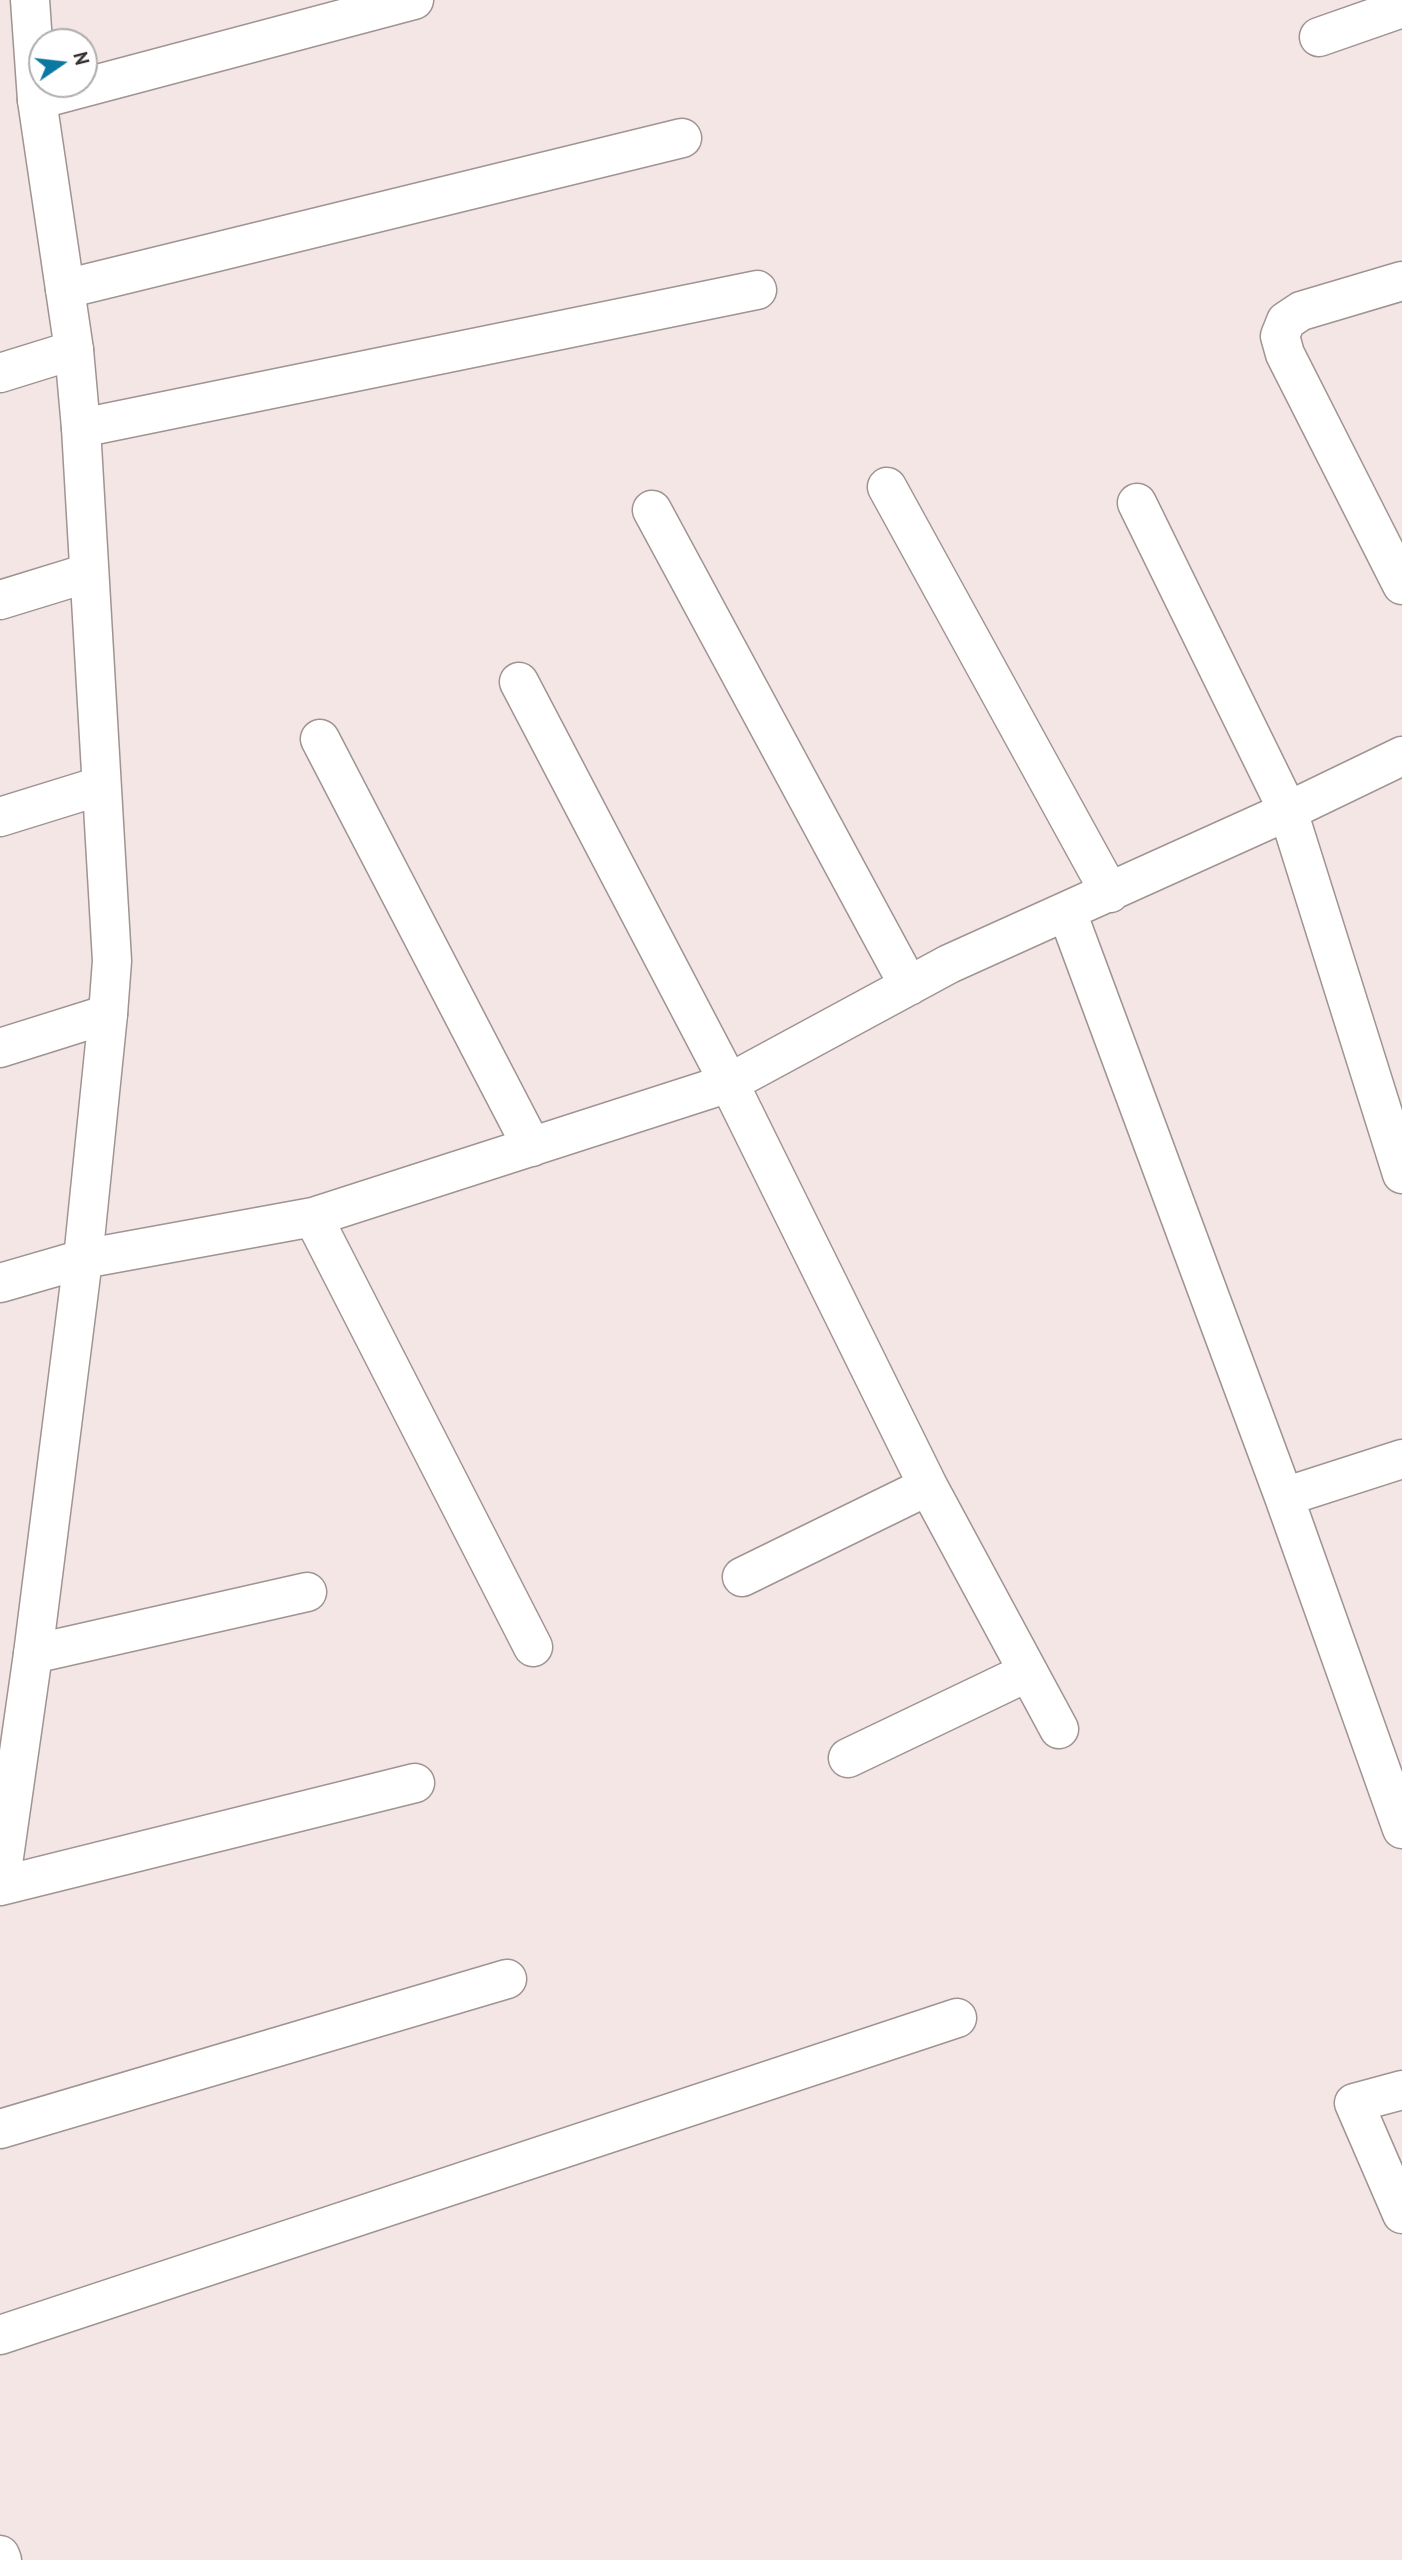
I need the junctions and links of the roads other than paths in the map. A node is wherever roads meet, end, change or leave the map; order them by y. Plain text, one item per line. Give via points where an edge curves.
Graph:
1 (30, 0) edge
2 (414, 0) edge
3 (1402, 8) edge
4 (1319, 37) dead end
5 (37, 100) junction
6 (682, 138) dead end
7 (1402, 281) edge
8 (65, 289) junction
9 (757, 290) dead end
10 (74, 350) junction
11 (0, 373) edge
12 (81, 428) junction
13 (887, 487) dead end
14 (1137, 502) dead end
15 (652, 510) dead end
16 (88, 573) junction
17 (1402, 584) edge
18 (0, 600) edge
19 (519, 682) dead end
20 (320, 739) dead end
21 (1402, 756) edge
22 (100, 786) junction
23 (1288, 811) junction
24 (0, 817) edge
25 (1110, 893) junction
26 (1067, 912) junction
27 (909, 986) junction
28 (108, 1014) junction
29 (0, 1048) edge
30 (729, 1083) junction
31 (532, 1147) junction
32 (1402, 1174) edge
33 (313, 1217) junction
34 (83, 1259) junction
35 (0, 1283) edge
36 (1402, 1459) edge
37 (928, 1486) junction
38 (1284, 1497) junction
39 (742, 1577) dead end
40 (307, 1592) dead end
41 (533, 1647) dead end
42 (33, 1654) junction
43 (1028, 1672) junction
44 (1059, 1729) dead end
45 (848, 1758) dead end
46 (415, 1783) dead end
47 (1402, 1829) edge
48 (1, 1869) edge
49 (507, 1979) dead end
50 (957, 2018) dead end
51 (1402, 2090) edge
52 (0, 2129) edge
53 (1402, 2214) edge
54 (0, 2335) edge
55 (0, 2555) edge
56 (2, 2560) edge

1 - 5 street
2 - 5 street
3 - 4 street
5 - 8 street
6 - 8 street
7 - 17 street via 1301,311 1286,321 1280,335 1284,354
8 - 10 street
9 - 12 street
10 - 11 street
10 - 12 street
12 - 16 street
13 - 25 street
14 - 23 street
15 - 27 street
16 - 18 street
16 - 22 street
19 - 30 street
20 - 31 street
21 - 23 street
22 - 24 street
22 - 28 street via 112,961
23 - 25 street
23 - 32 street
25 - 26 street
26 - 27 street
26 - 38 street
27 - 30 street
28 - 29 street
28 - 34 street
30 - 31 street
30 - 37 street
31 - 33 street
33 - 34 street
33 - 41 street
34 - 35 street
34 - 42 street
36 - 38 street
37 - 39 street
37 - 43 street
38 - 47 street
40 - 42 street
42 - 48 street
43 - 44 street
43 - 45 street
46 - 48 street
49 - 52 street
50 - 54 street
51 - 53 street via 1354,2103
55 - 56 street

